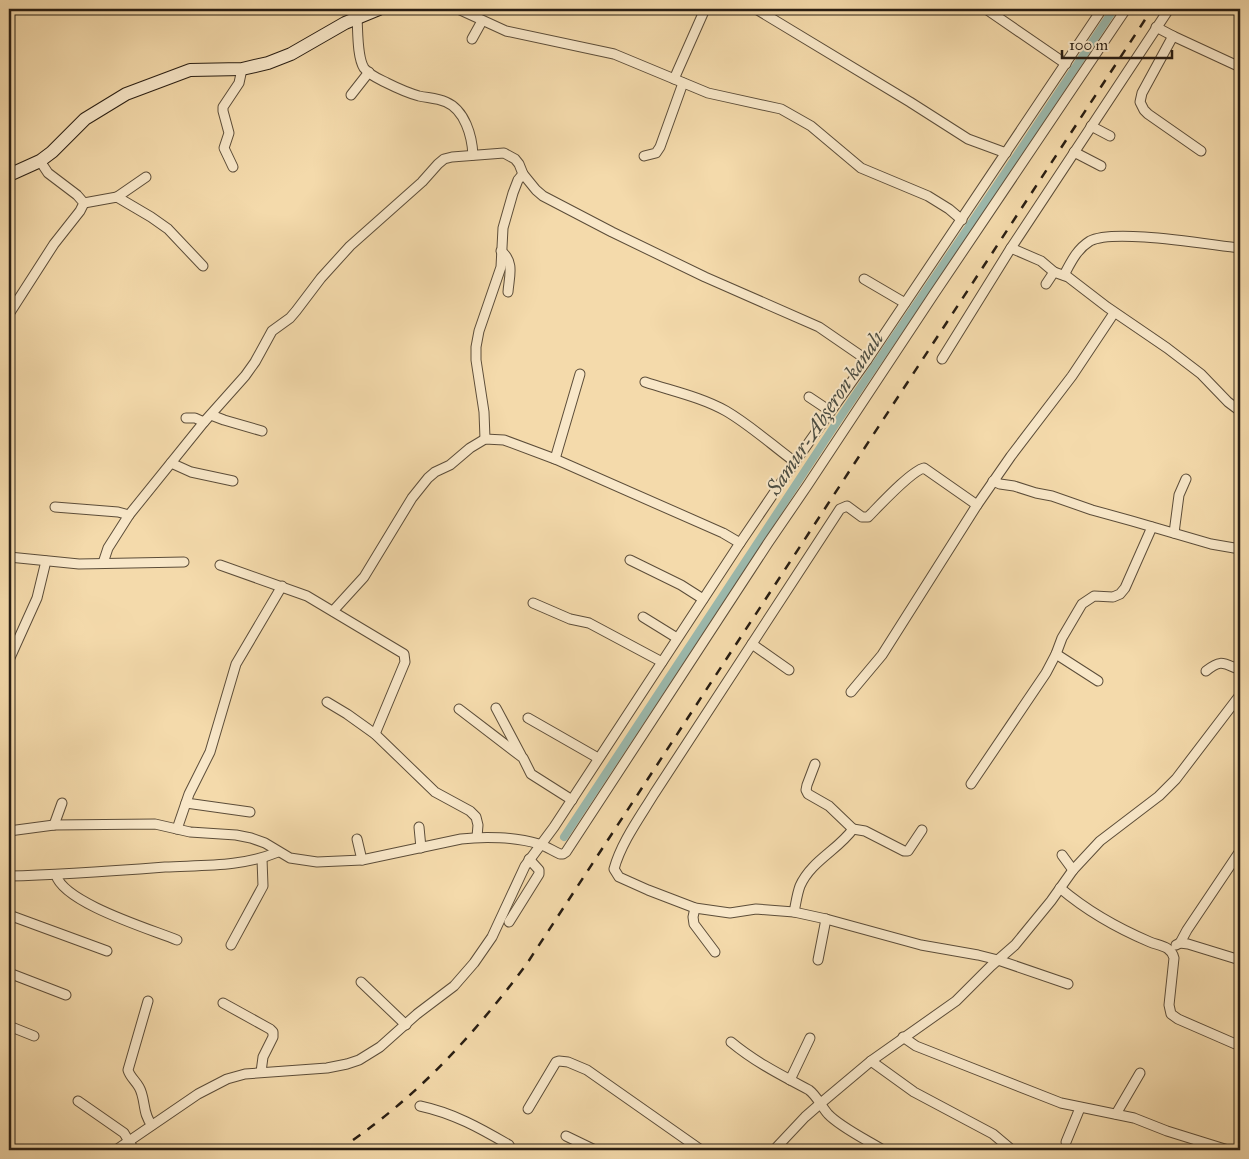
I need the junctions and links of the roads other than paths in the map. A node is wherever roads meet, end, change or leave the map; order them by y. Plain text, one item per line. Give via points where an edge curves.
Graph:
1 (458, 9) edge
2 (705, 9) edge
3 (756, 9) edge
4 (986, 9) edge
5 (1102, 9) edge
6 (1126, 9) edge
7 (1169, 9) edge
8 (367, 12) edge
9 (482, 21) junction
10 (1156, 27) junction
11 (1173, 36) junction
12 (472, 39) dead end
13 (1066, 64) junction
14 (1240, 67) edge
15 (242, 69) junction
16 (369, 72) junction
17 (678, 81) junction
18 (351, 94) dead end
19 (1091, 126) junction
20 (1110, 136) dead end
21 (1201, 151) dead end
22 (1074, 152) junction
23 (1006, 153) junction
24 (473, 154) junction
25 (644, 156) dead end
26 (40, 161) junction
27 (1101, 166) dead end
28 (232, 167) dead end
29 (523, 174) junction
30 (9, 176) edge
31 (146, 177) dead end
32 (117, 197) junction
33 (84, 203) junction
34 (962, 220) junction
35 (1011, 248) junction
36 (1240, 248) edge
37 (501, 251) junction
38 (203, 266) dead end
39 (1054, 272) junction
40 (1064, 275) junction
41 (864, 279) dead end
42 (1046, 284) dead end
43 (508, 292) dead end
44 (905, 303) junction
45 (1114, 313) junction
46 (9, 314) edge
47 (942, 359) dead end
48 (867, 360) junction
49 (580, 374) dead end
50 (645, 382) dead end
51 (809, 397) dead end
52 (830, 411) junction
53 (1240, 411) edge
54 (186, 418) dead end
55 (208, 418) junction
56 (262, 431) dead end
57 (485, 439) junction
58 (555, 459) junction
59 (794, 462) junction
60 (171, 463) junction
61 (1186, 479) dead end
62 (993, 481) junction
63 (233, 482) dead end
64 (977, 504) junction
65 (56, 507) dead end
66 (129, 515) junction
67 (1152, 527) junction
68 (1174, 533) junction
69 (740, 543) junction
70 (1240, 549) edge
71 (9, 558) edge
72 (630, 560) dead end
73 (46, 561) junction
74 (184, 562) dead end
75 (103, 563) junction
76 (220, 565) dead end
77 (282, 586) junction
78 (703, 599) junction
79 (533, 603) dead end
80 (333, 611) junction
81 (643, 617) dead end
82 (677, 638) junction
83 (752, 644) junction
84 (1056, 654) junction
85 (9, 660) edge
86 (662, 662) junction
87 (789, 670) dead end
88 (1240, 670) edge
89 (1206, 671) dead end
90 (1098, 681) dead end
91 (851, 692) dead end
92 (1240, 695) edge
93 (327, 702) dead end
94 (496, 708) dead end
95 (459, 709) dead end
96 (528, 718) dead end
97 (376, 734) junction
98 (523, 758) junction
99 (598, 758) junction
100 (815, 764) dead end
101 (971, 784) dead end
102 (572, 800) junction
103 (62, 803) dead end
104 (186, 803) junction
105 (250, 812) dead end
106 (54, 825) junction
107 (420, 827) dead end
108 (177, 829) junction
109 (853, 829) junction
110 (922, 830) dead end
111 (9, 831) edge
112 (477, 837) junction
113 (357, 839) dead end
114 (540, 844) junction
115 (421, 848) junction
116 (278, 852) junction
117 (1240, 852) edge
118 (1062, 855) dead end
119 (262, 859) junction
120 (529, 859) junction
121 (362, 860) junction
122 (1073, 870) junction
123 (56, 875) junction
124 (9, 876) edge
125 (1060, 888) junction
126 (695, 908) junction
127 (794, 912) junction
128 (9, 915) edge
129 (826, 919) junction
130 (509, 922) dead end
131 (178, 940) dead end
132 (1180, 943) junction
133 (231, 945) dead end
134 (1170, 949) junction
135 (107, 951) dead end
136 (715, 952) dead end
137 (818, 960) dead end
138 (998, 960) junction
139 (1240, 960) edge
140 (9, 973) edge
141 (361, 982) dead end
142 (1068, 984) dead end
143 (66, 995) dead end
144 (148, 1001) dead end
145 (223, 1003) dead end
146 (406, 1025) junction
147 (9, 1026) edge
148 (34, 1036) dead end
149 (903, 1037) junction
150 (810, 1038) dead end
151 (731, 1042) dead end
152 (1240, 1046) edge
153 (871, 1061) junction
154 (261, 1072) junction
155 (1140, 1074) dead end
156 (790, 1080) junction
157 (78, 1101) dead end
158 (821, 1103) junction
159 (420, 1106) dead end
160 (1080, 1108) junction
161 (528, 1109) dead end
162 (1116, 1114) junction
163 (152, 1125) junction
164 (566, 1136) dead end
165 (129, 1141) junction
166 (1066, 1142) dead end
167 (1217, 1149) edge
168 (116, 1150) edge
169 (134, 1150) edge
170 (512, 1150) edge
171 (594, 1150) edge
172 (701, 1150) edge
173 (774, 1150) edge
174 (883, 1150) edge
175 (1012, 1150) edge
176 (1228, 1150) edge

1 - 9 street
2 - 17 street
3 - 23 street via 968,139
4 - 13 street
5 - 13 street
6 - 114 street via 768,543 566,852 560,854
7 - 10 street
8 - 15 street via 291,54
8 - 16 street via 361,59
9 - 12 street
9 - 17 street via 516,34 614,54
10 - 11 street
10 - 19 street
11 - 14 street
11 - 21 street via 1140,102 1148,114
13 - 23 street
15 - 26 street via 190,70 126,94 86,119
15 - 28 street via 238,83 223,106 229,133 224,148
16 - 18 street
16 - 24 street via 405,91 452,105 471,135
17 - 25 street via 660,146 656,153
17 - 34 street via 720,96 781,109 811,126 861,168 928,196
19 - 20 street
19 - 22 street
22 - 27 street
22 - 35 street
23 - 34 street
24 - 29 street via 509,155 516,159
24 - 55 street via 444,159 350,246 290,318 272,332 255,362
26 - 30 street
26 - 33 street via 48,173
29 - 37 street via 505,220
29 - 48 street via 543,196 705,277 827,331
31 - 32 street
32 - 33 street
32 - 38 street via 168,229
33 - 46 street
34 - 44 street
35 - 39 street via 1041,261
35 - 47 street
36 - 40 street via 1123,236 1101,237 1077,252
37 - 43 street via 509,260
37 - 57 street via 501,267 476,347
39 - 40 street
39 - 42 street
40 - 45 street
41 - 44 street
44 - 48 street
45 - 53 street via 1167,348
45 - 62 street via 1072,376
48 - 52 street
49 - 58 street
50 - 59 street via 726,411
51 - 52 street
52 - 59 street
54 - 55 street
55 - 56 street
55 - 60 street
57 - 58 street via 504,440
57 - 80 street via 428,478 412,498 364,577
58 - 69 street
59 - 69 street
60 - 63 street via 191,472
60 - 66 street
61 - 68 street via 1179,495
62 - 64 street
62 - 67 street
64 - 83 street via 921,468 868,517 842,507
64 - 91 street via 882,655
65 - 66 street
66 - 75 street via 108,548
67 - 68 street
67 - 84 street via 1120,594 1113,598 1094,596 1082,604
68 - 70 street
69 - 78 street
71 - 73 street
72 - 78 street
73 - 75 street
73 - 85 street via 37,598
74 - 75 street
76 - 77 street
77 - 80 street
77 - 104 street via 236,664 210,752
78 - 82 street
79 - 86 street via 570,619 589,623
80 - 97 street via 401,650 406,658
81 - 82 street
82 - 86 street
83 - 87 street
83 - 126 street via 635,826 614,870 619,877
84 - 90 street
84 - 101 street via 1046,674
86 - 99 street
88 - 89 street via 1216,663
92 - 122 street via 1176,779 1100,841
93 - 97 street
94 - 98 street
95 - 98 street
96 - 99 street
97 - 112 street via 426,785 476,817
98 - 102 street via 531,774
99 - 102 street
100 - 109 street via 807,785 808,794 829,806
102 - 114 street
103 - 106 street
104 - 105 street
104 - 108 street
106 - 108 street via 155,824
106 - 111 street
107 - 115 street
108 - 116 street via 251,838
109 - 110 street via 865,831 904,851
109 - 127 street via 805,877
112 - 114 street
112 - 115 street
113 - 121 street
114 - 120 street
115 - 121 street
116 - 119 street
116 - 121 street via 290,858 317,862
117 - 132 street
118 - 122 street
119 - 123 street via 215,866
119 - 133 street via 263,886
120 - 130 street via 539,874
120 - 146 street via 492,937 474,963 454,986
122 - 125 street
123 - 124 street
123 - 131 street via 66,889 86,902
125 - 134 street via 1095,914
125 - 138 street via 1021,939
126 - 127 street via 730,913 756,908
126 - 136 street via 694,924
127 - 129 street
128 - 135 street
129 - 137 street
129 - 138 street via 921,945
132 - 134 street
132 - 139 street
134 - 152 street via 1174,958 1171,1014
138 - 142 street
138 - 149 street via 956,1002
140 - 143 street
141 - 146 street
144 - 163 street via 128,1070 139,1086 147,1120
145 - 154 street via 273,1032 261,1063
146 - 154 street via 359,1060 327,1068
147 - 148 street
149 - 153 street
149 - 160 street via 925,1050
150 - 156 street
151 - 156 street via 754,1060
153 - 158 street
153 - 175 street via 914,1092 993,1134
154 - 163 street via 227,1079
155 - 162 street
156 - 158 street via 808,1090
157 - 165 street via 124,1133
158 - 173 street
158 - 174 street via 835,1120
159 - 170 street via 474,1124
160 - 162 street
160 - 166 street
161 - 172 street via 556,1062 568,1062 591,1072
162 - 167 street via 1150,1123
163 - 165 street
164 - 171 street
165 - 168 street
165 - 169 street
167 - 176 street

